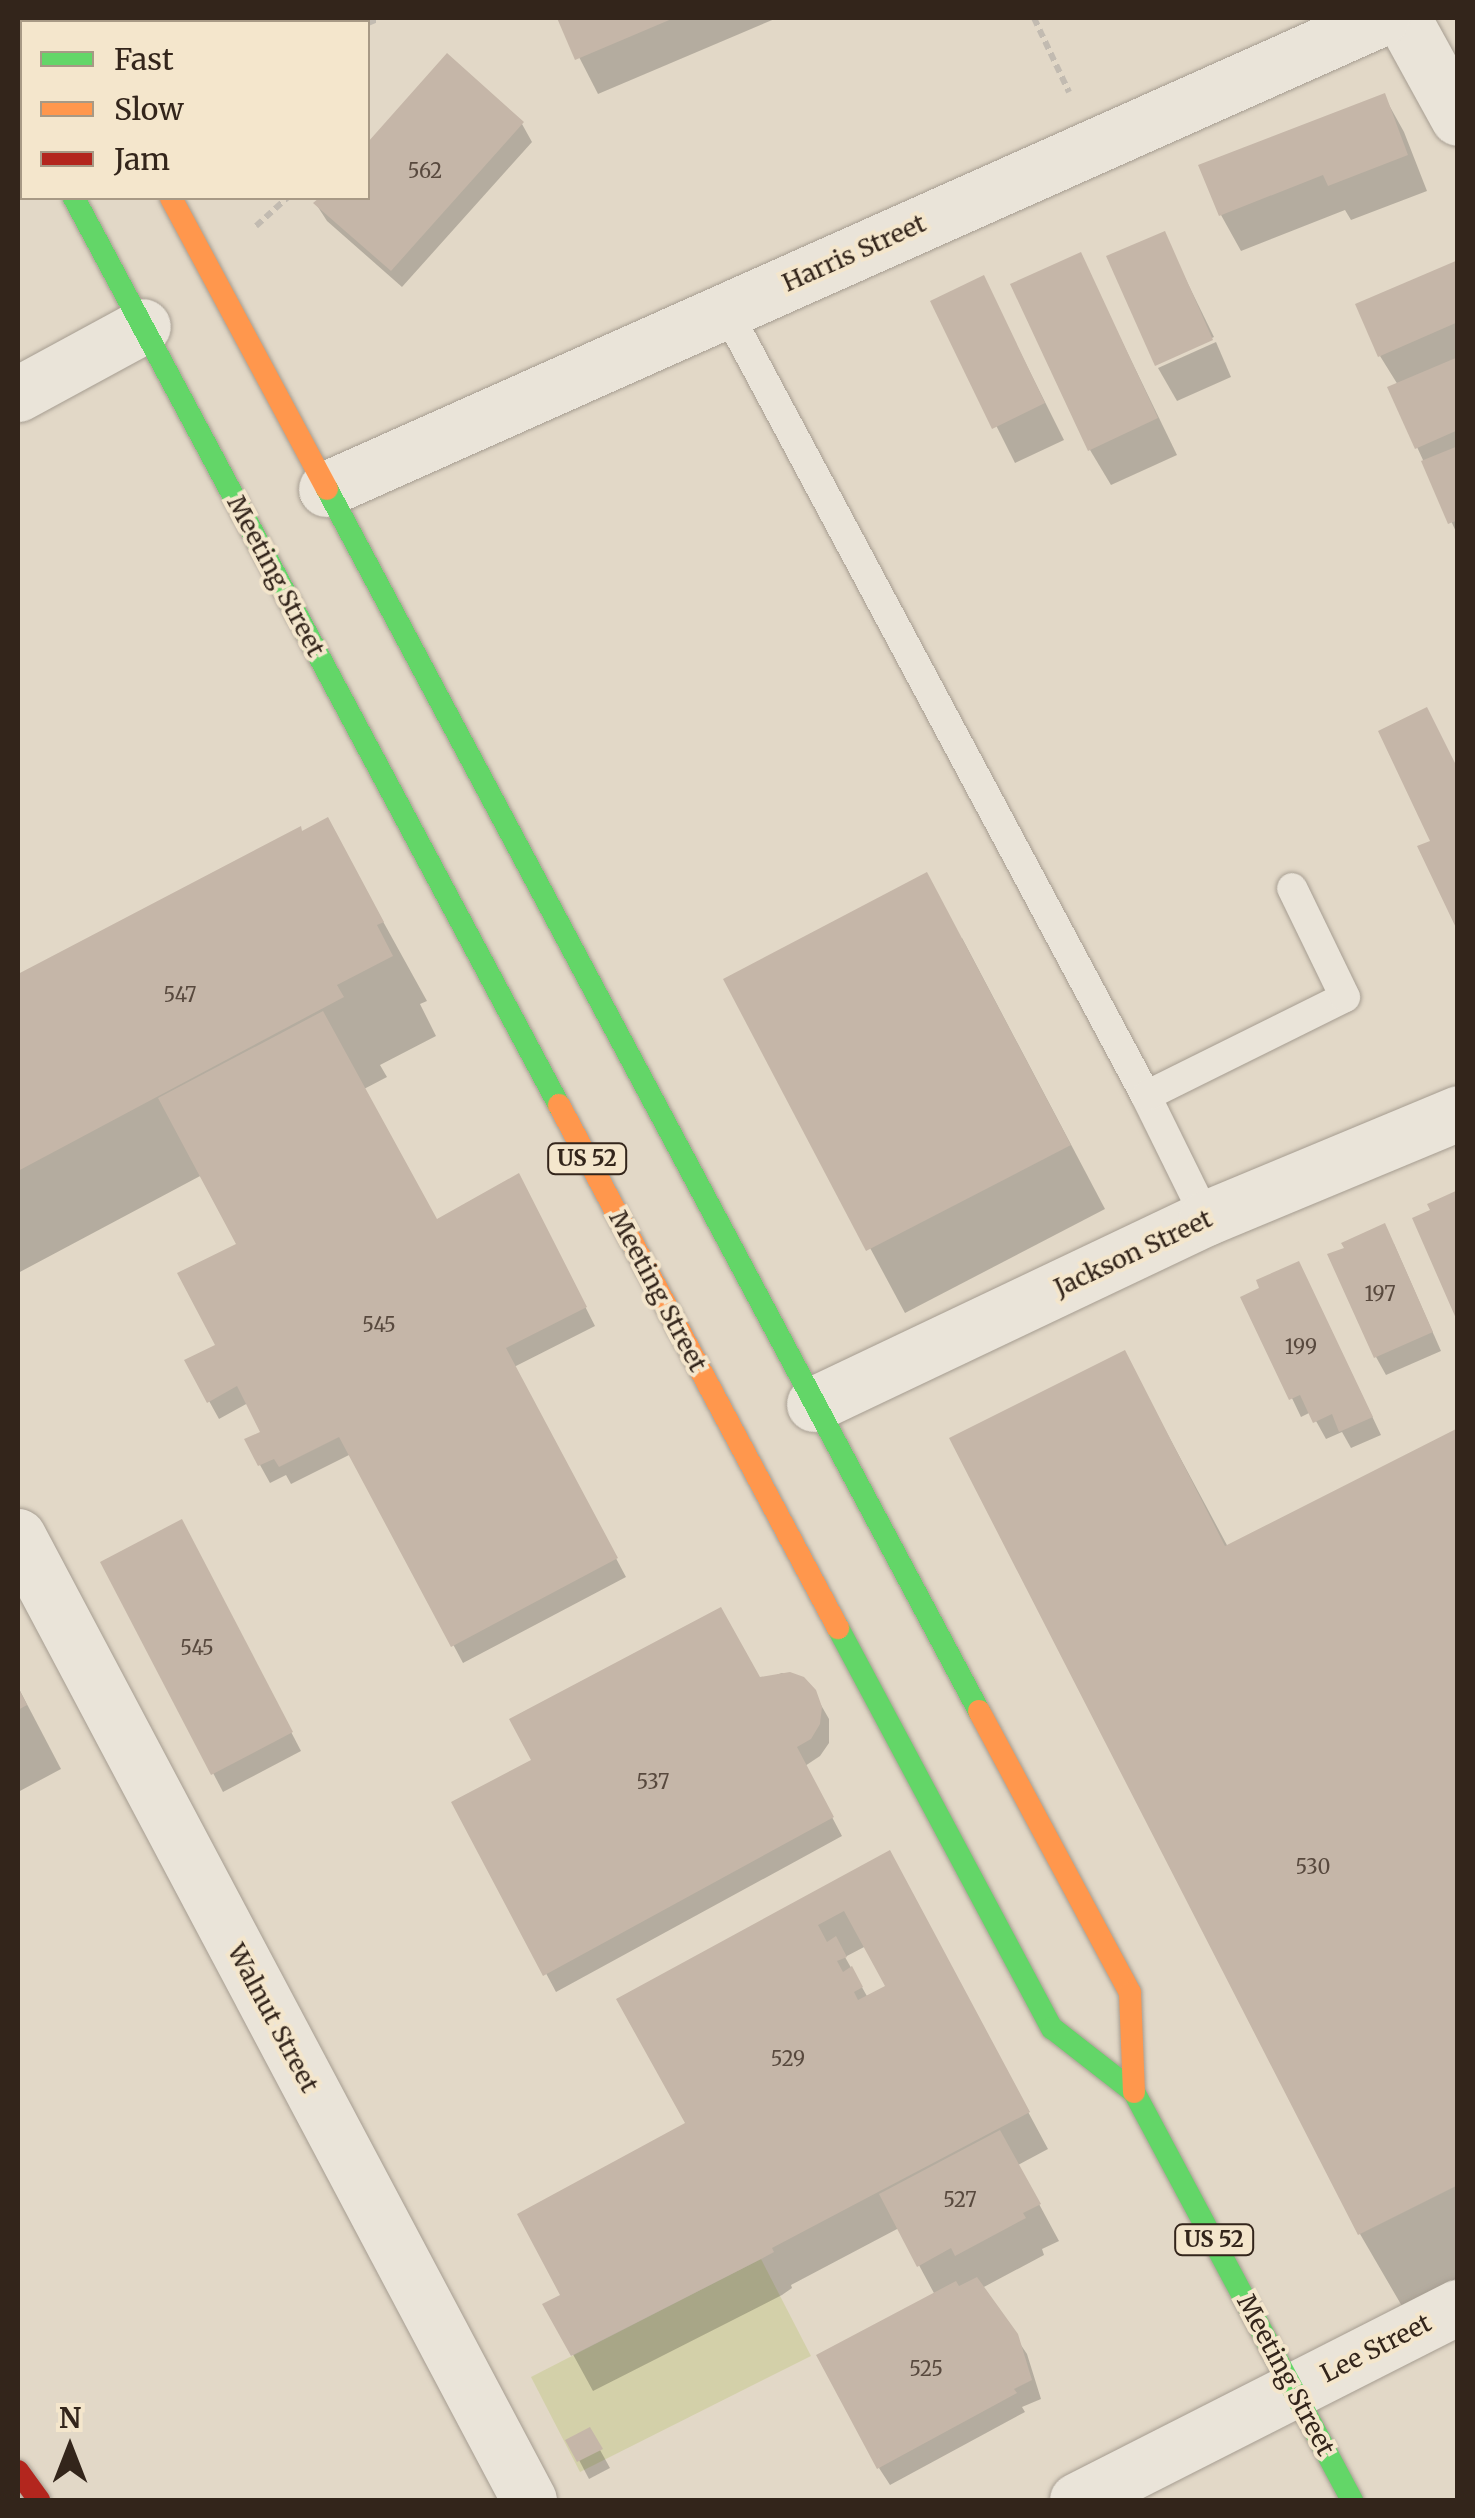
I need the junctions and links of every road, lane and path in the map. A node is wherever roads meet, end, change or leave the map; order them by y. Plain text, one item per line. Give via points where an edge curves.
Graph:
1 (1034, 18) edge
2 (1382, 18) edge
3 (1403, 18) edge
4 (1069, 92) dead end
5 (1458, 118) edge
6 (75, 200) edge
7 (172, 200) edge
8 (285, 200) edge
9 (251, 230) dead end
10 (726, 310) junction
11 (143, 326) junction
12 (18, 394) edge
13 (326, 488) junction
14 (1292, 888) dead end
15 (1146, 1096) junction
16 (1458, 1114) edge
17 (1206, 1218) junction
18 (814, 1404) junction
19 (18, 1536) edge
20 (1134, 2092) junction
21 (1458, 2308) edge
22 (1294, 2389) junction
23 (18, 2471) edge
24 (40, 2500) edge
25 (529, 2500) edge
26 (1077, 2500) edge
27 (1352, 2500) edge

1 - 4 path
2 - 10 street, Harris Street
3 - 5 street
6 - 11 main road, Meeting Street / US 52
7 - 13 main road, Meeting Street / US 52
8 - 9 path
10 - 13 street, Harris Street
10 - 15 lane
11 - 12 street
11 - 20 main road, Meeting Street / US 52 via 1052,2028
13 - 18 main road, Meeting Street / US 52
14 - 15 lane via 1346,997
15 - 17 lane
16 - 17 street, Jackson Street
17 - 18 street, Jackson Street
18 - 20 main road, Meeting Street / US 52 via 1130,1994
19 - 25 street, Walnut Street
20 - 22 main road, Meeting Street / US 52
21 - 22 street, Lee Street
22 - 26 street
22 - 27 main road, Meeting Street / US 52
23 - 24 main road

